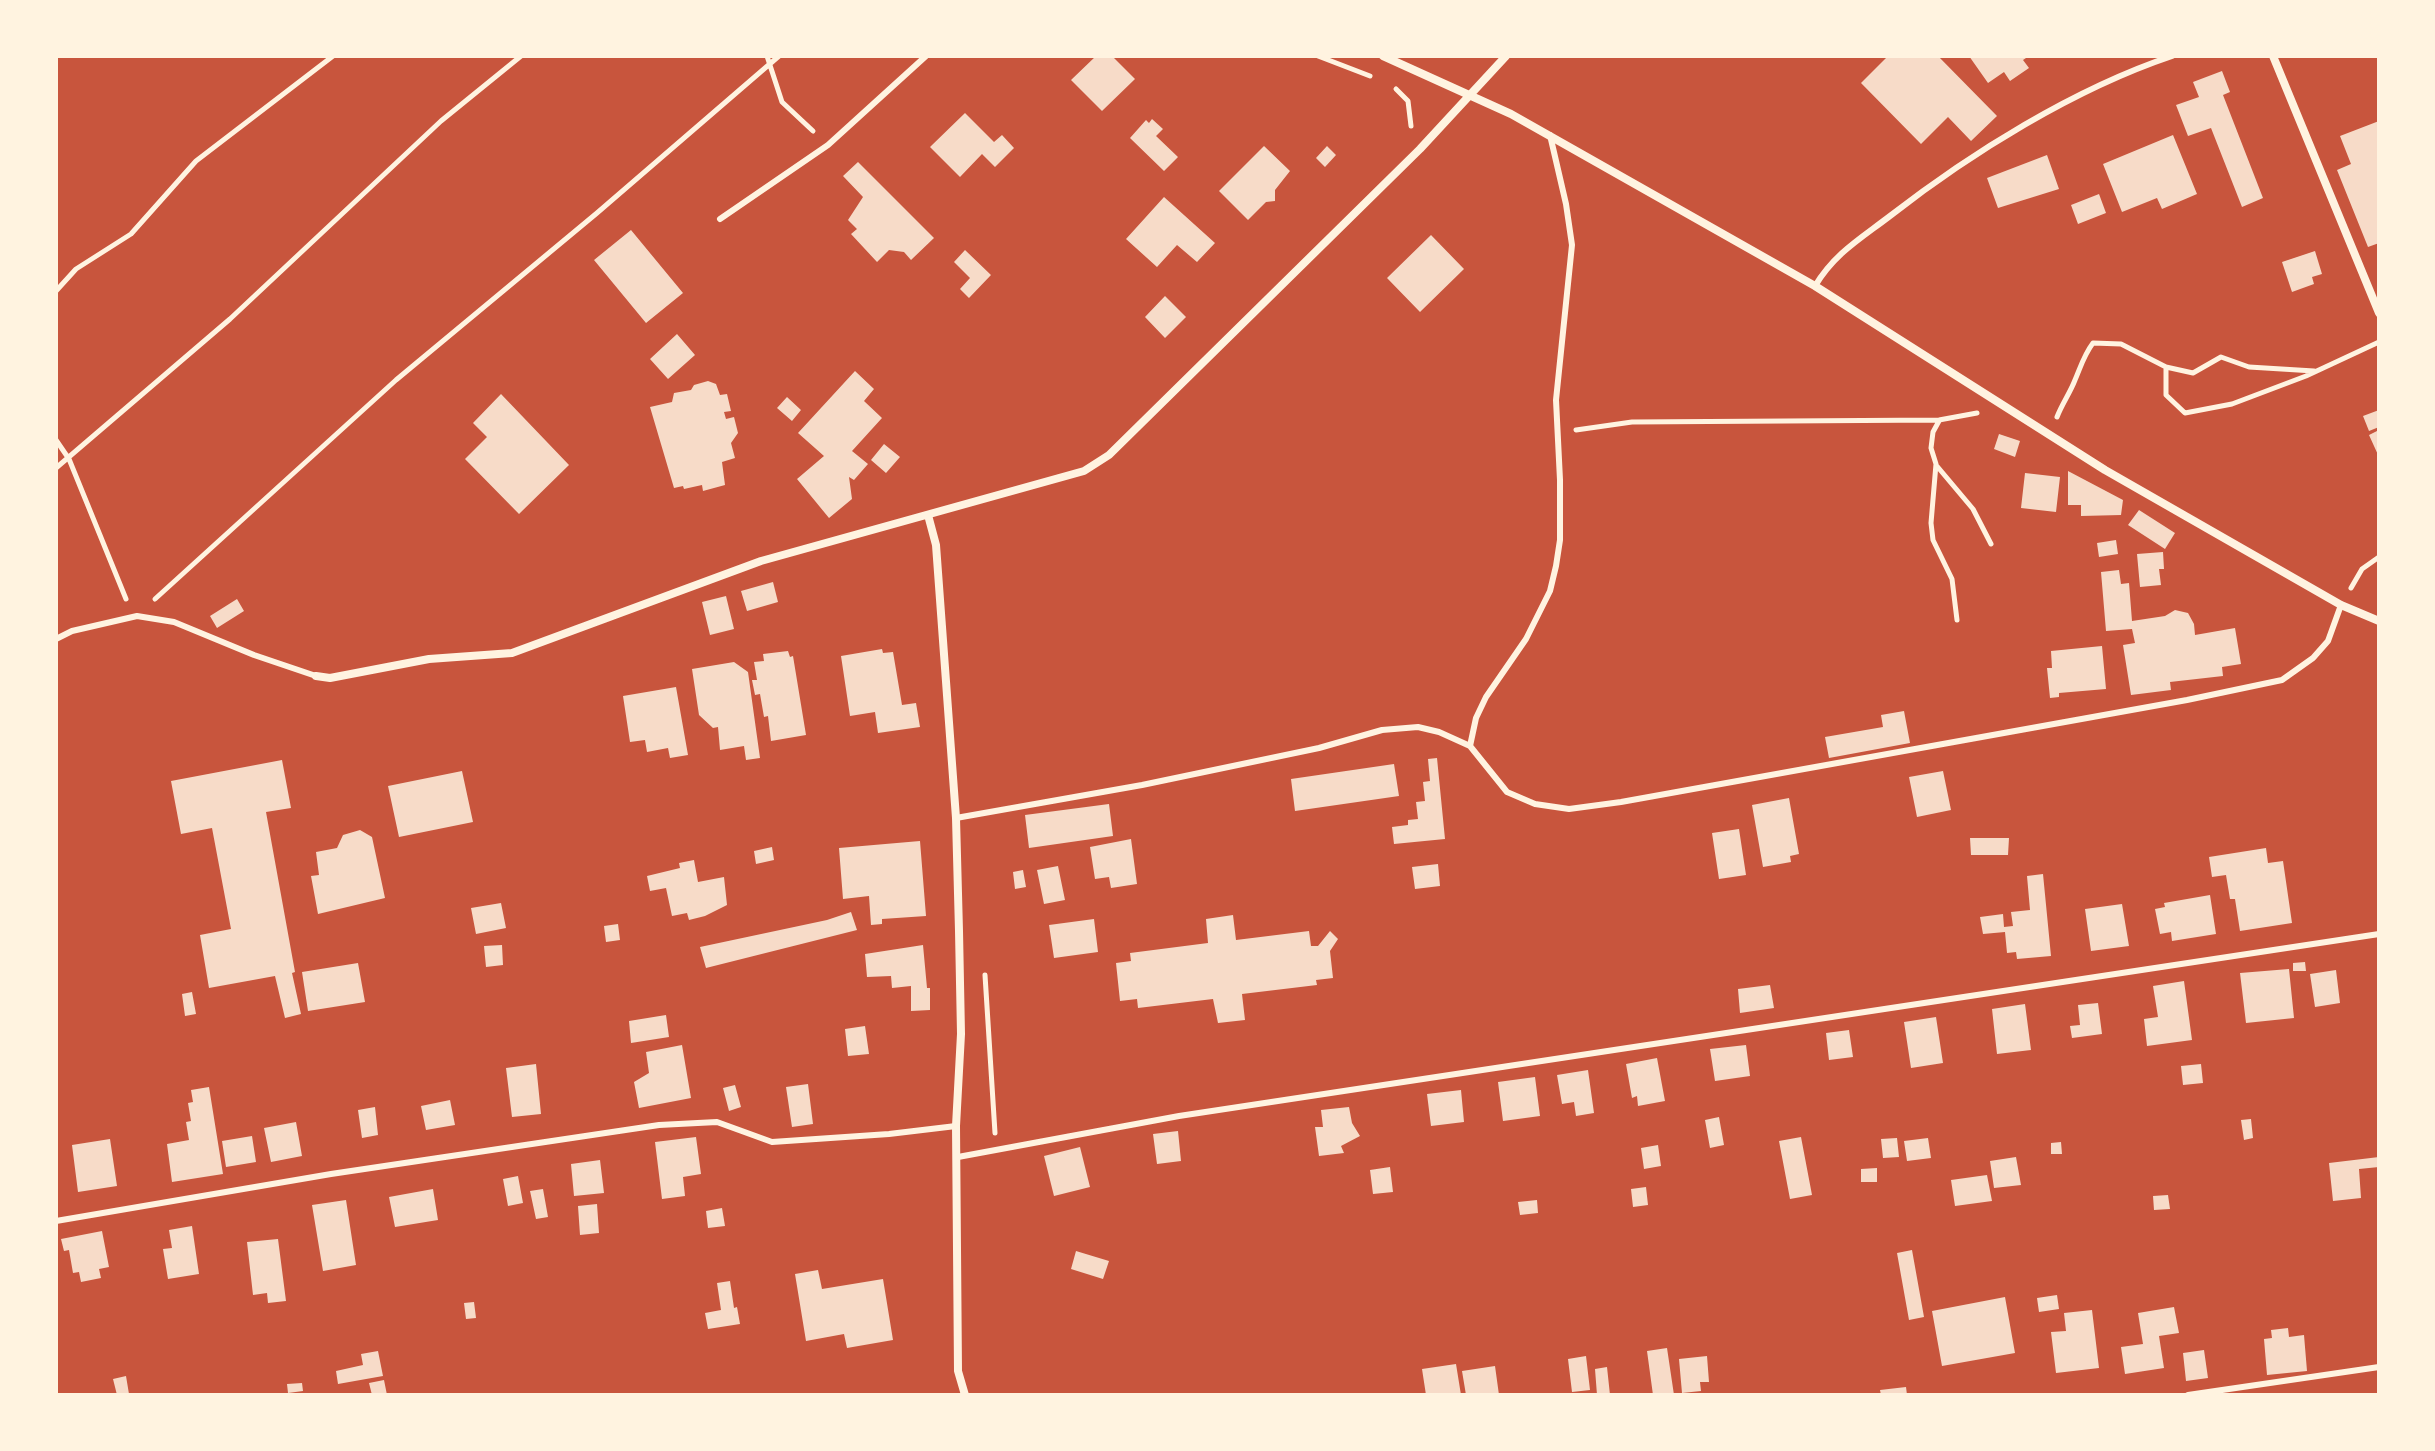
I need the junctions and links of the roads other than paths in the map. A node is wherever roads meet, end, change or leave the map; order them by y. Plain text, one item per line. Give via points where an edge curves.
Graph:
1 (926, 56) edge
2 (1383, 56) edge
3 (1506, 56) edge
4 (2172, 56) edge
5 (2273, 56) edge
6 (1470, 94) junction
7 (1550, 135) junction
8 (720, 219) dead end
9 (1815, 286) junction
10 (2379, 313) edge
11 (928, 515) junction
12 (2341, 605) junction
13 (2379, 621) edge
14 (56, 639) edge
15 (316, 676) joint
16 (1470, 746) junction
17 (956, 818) junction
18 (2379, 934) edge
19 (956, 1126) junction
20 (958, 1157) junction
21 (56, 1221) edge
22 (2379, 1367) edge
23 (965, 1395) edge
24 (2188, 1395) edge

1 - 8 lane via 828,145
2 - 6 street
3 - 6 street
4 - 9 lane via 2069,101 1930,184 1829,263
5 - 10 street
6 - 7 street
6 - 11 street via 1109,455 1084,471
7 - 9 street
7 - 16 lane via 1572,245 1558,373 1560,540 1550,591 1526,639 1486,697
9 - 12 street via 2105,470
11 - 15 street via 761,561 512,653
11 - 17 street via 936,545
12 - 13 street
12 - 16 lane via 2328,641 2282,680 1621,802 1569,809 1535,804 1507,792
14 - 15 lane via 137,616 174,622
16 - 17 lane via 1418,727 1382,730 1157,782
17 - 19 street via 961,1034
18 - 20 lane via 1179,1116
19 - 20 street
19 - 21 lane via 772,1142 717,1122 659,1125
20 - 23 street via 958,1371
22 - 24 lane

